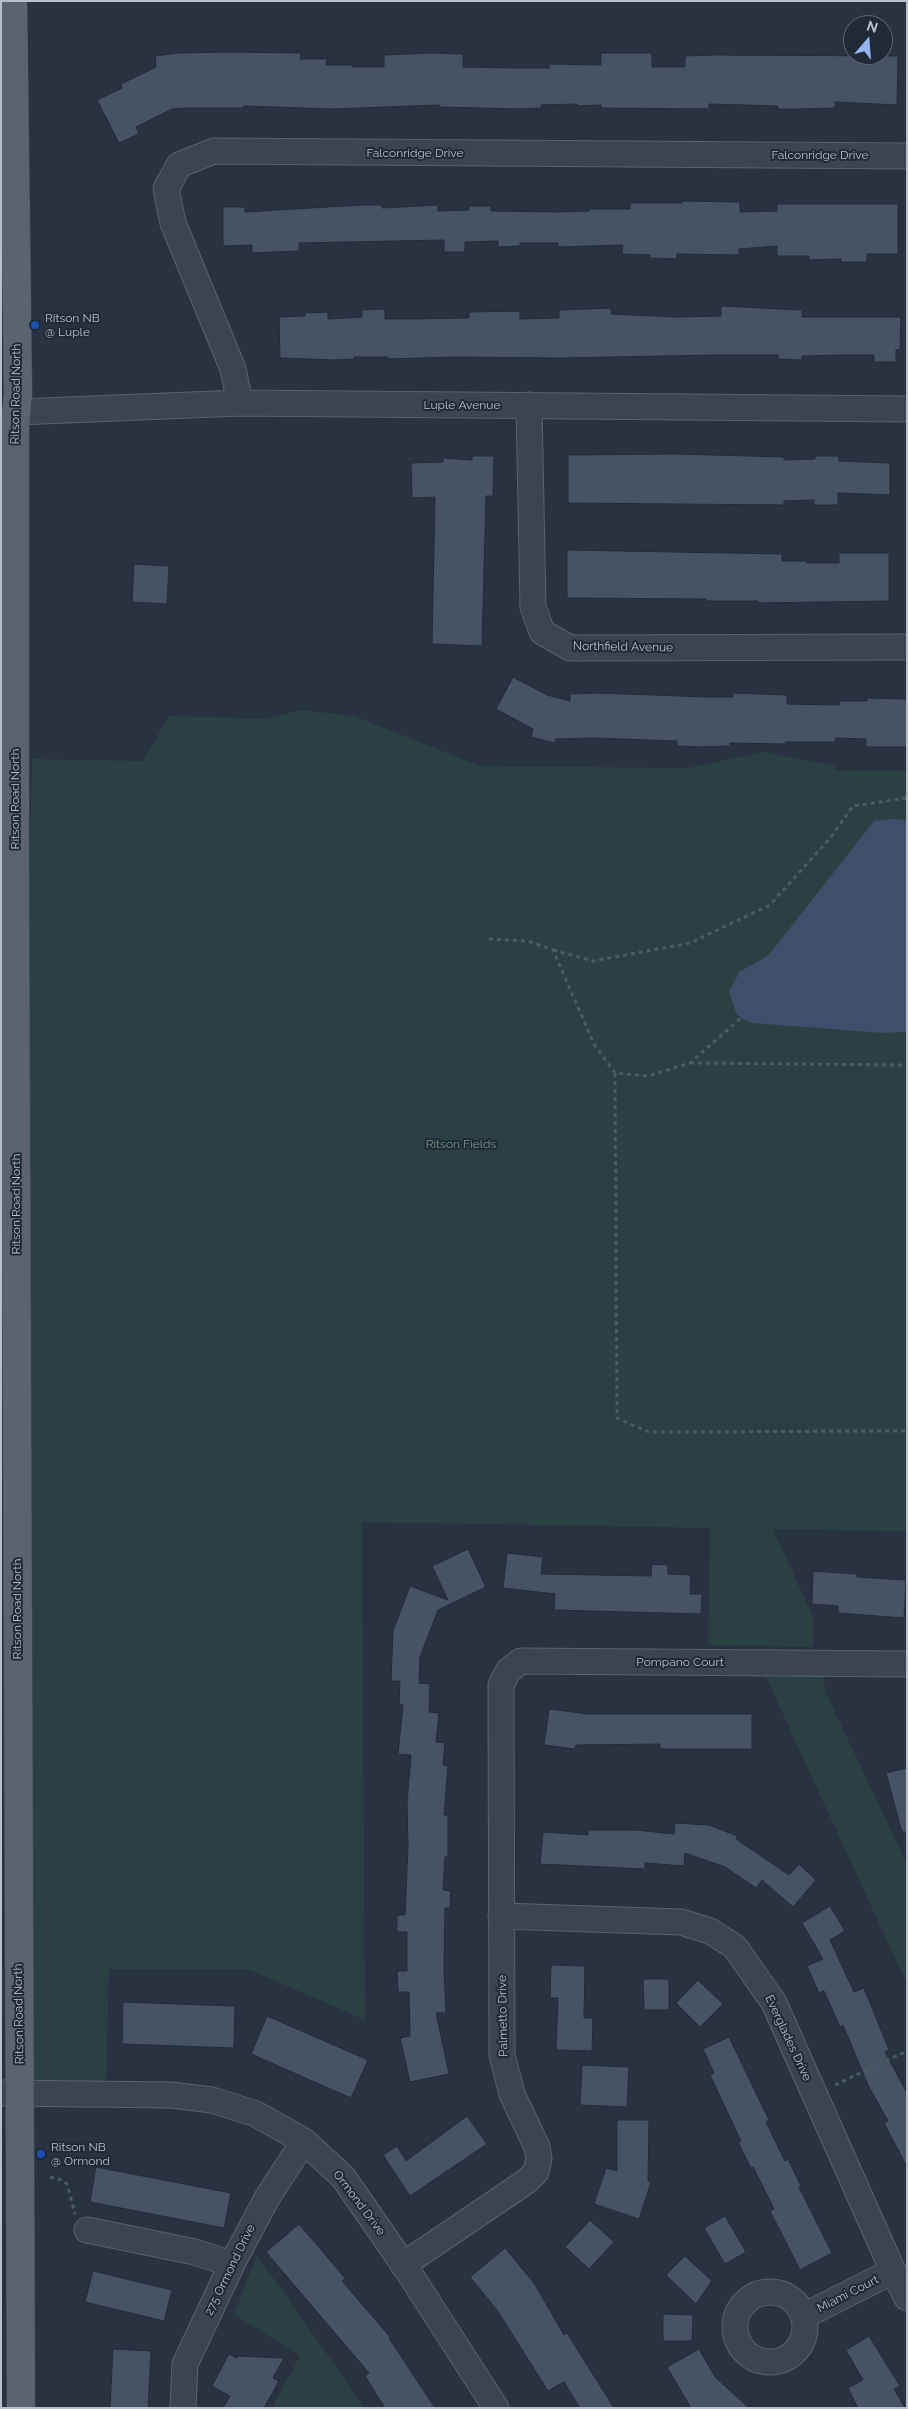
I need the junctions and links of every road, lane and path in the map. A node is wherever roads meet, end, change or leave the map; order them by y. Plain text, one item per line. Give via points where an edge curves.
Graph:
1 (14, 1) edge
2 (907, 156) edge
3 (8, 182) edge
4 (240, 403) junction
5 (529, 405) junction
6 (907, 409) edge
7 (11, 421) edge
8 (907, 647) edge
9 (907, 798) edge
10 (488, 939) dead end
11 (553, 950) junction
12 (740, 1018) dead end
13 (690, 1063) junction
14 (907, 1065) edge
15 (615, 1073) junction
16 (9, 1406) edge
17 (907, 1431) edge
18 (907, 1664) edge
19 (501, 1721) joint
20 (501, 1916) junction
21 (907, 2051) edge
22 (11, 2093) edge
23 (814, 2095) junction
24 (304, 2141) junction
25 (50, 2177) dead end
26 (87, 2230) joint
27 (232, 2264) junction
28 (404, 2265) junction
29 (892, 2271) junction
30 (907, 2298) edge
31 (804, 2316) dead end
32 (20, 2408) edge
33 (182, 2408) edge
34 (496, 2408) edge

1 - 3 main road, Ritson Road North
2 - 4 street, Falconridge Drive via 214,151 179,165 166,189 173,223 233,369
3 - 7 main road, Ritson Road North
4 - 5 street, Luple Avenue
4 - 7 street, Luple Avenue
5 - 6 street, Luple Avenue
5 - 8 street, Northfield Avenue via 533,608 542,632 570,648
7 - 16 main road, Ritson Road North
9 - 11 path via 853,806 831,837 770,905 690,944 593,961
10 - 11 path via 528,941
11 - 15 path via 594,1044
12 - 13 path
13 - 14 path
13 - 15 path via 648,1076
15 - 17 path via 617,1418 649,1432
16 - 22 main road, Ritson Road North
18 - 19 street, Pompano Court via 521,1661 508,1671 501,1684
19 - 20 street, Palmetto Drive
20 - 23 street, Everglades Drive via 682,1922 710,1931 735,1947 774,2003
20 - 28 street, Palmetto Drive via 502,2055 512,2094 537,2146 536,2172 528,2181
21 - 23 path
22 - 24 street, Ormond Drive via 171,2095 212,2100 256,2114
22 - 32 main road, Ritson Road North
23 - 29 street, Everglades Drive
24 - 27 street, 275 Ormond Drive via 267,2198
24 - 28 street, Ormond Drive via 343,2178
25 - 26 path via 67,2184 72,2209 79,2224
26 - 27 street via 195,2252
27 - 33 street, 275 Ormond Drive via 185,2364
28 - 34 street, Ormond Drive
29 - 30 street, Everglades Drive
29 - 31 street, Miami Court

